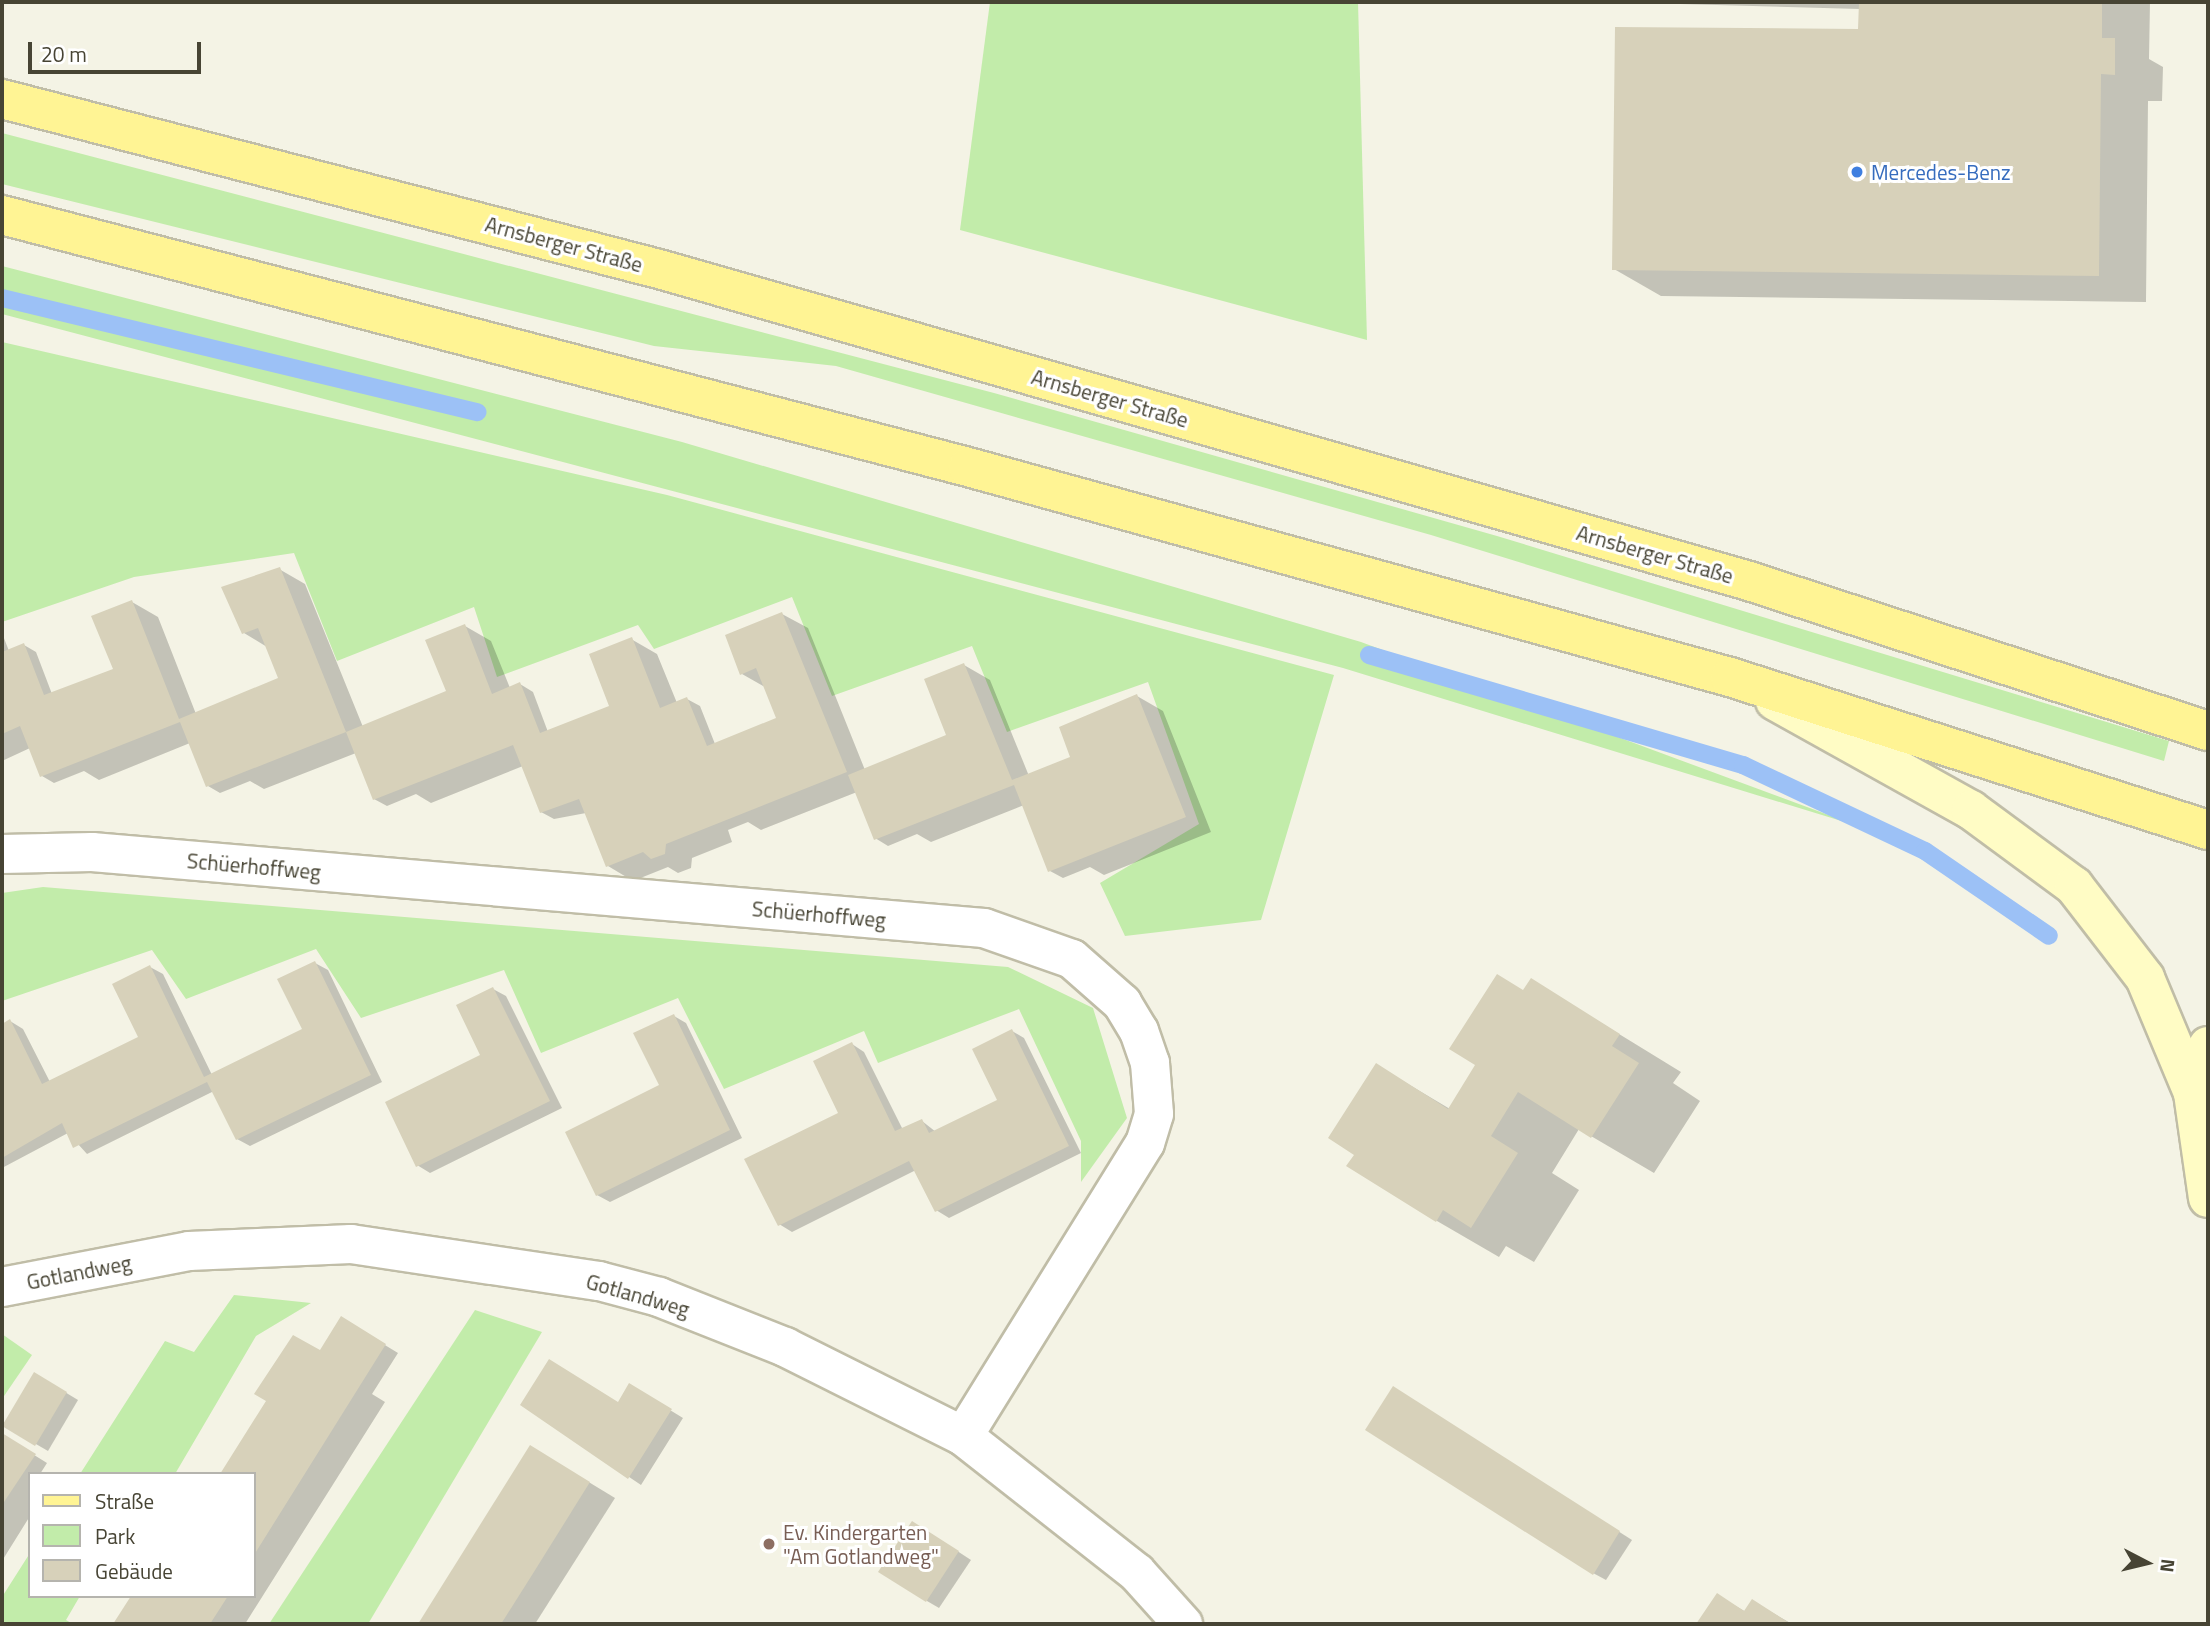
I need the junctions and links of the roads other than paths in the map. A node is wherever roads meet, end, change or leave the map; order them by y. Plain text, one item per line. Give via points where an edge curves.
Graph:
1 (2, 99) edge
2 (2, 215) edge
3 (1730, 677) junction
4 (2208, 731) edge
5 (2208, 830) edge
6 (2, 854) edge
7 (2208, 1046) edge
8 (2193, 1093) junction
9 (2208, 1198) edge
10 (2, 1287) edge
11 (963, 1436) junction
12 (1183, 1624) edge

1 - 4 main road, Arnsberger Straße via 673,273 1749,581
2 - 3 main road via 968,467
3 - 5 main road
3 - 8 main road via 1971,810 2074,886 2145,978
6 - 11 street, Schüerhoffweg via 92,852 984,928 1072,959 1122,1003 1139,1031 1150,1063 1154,1114 1145,1143
7 - 8 main road
8 - 9 main road
10 - 11 street, Gotlandweg via 140,1259 264,1246 351,1244 466,1259 659,1297 785,1346
11 - 12 street, Gotlandweg via 1137,1573

